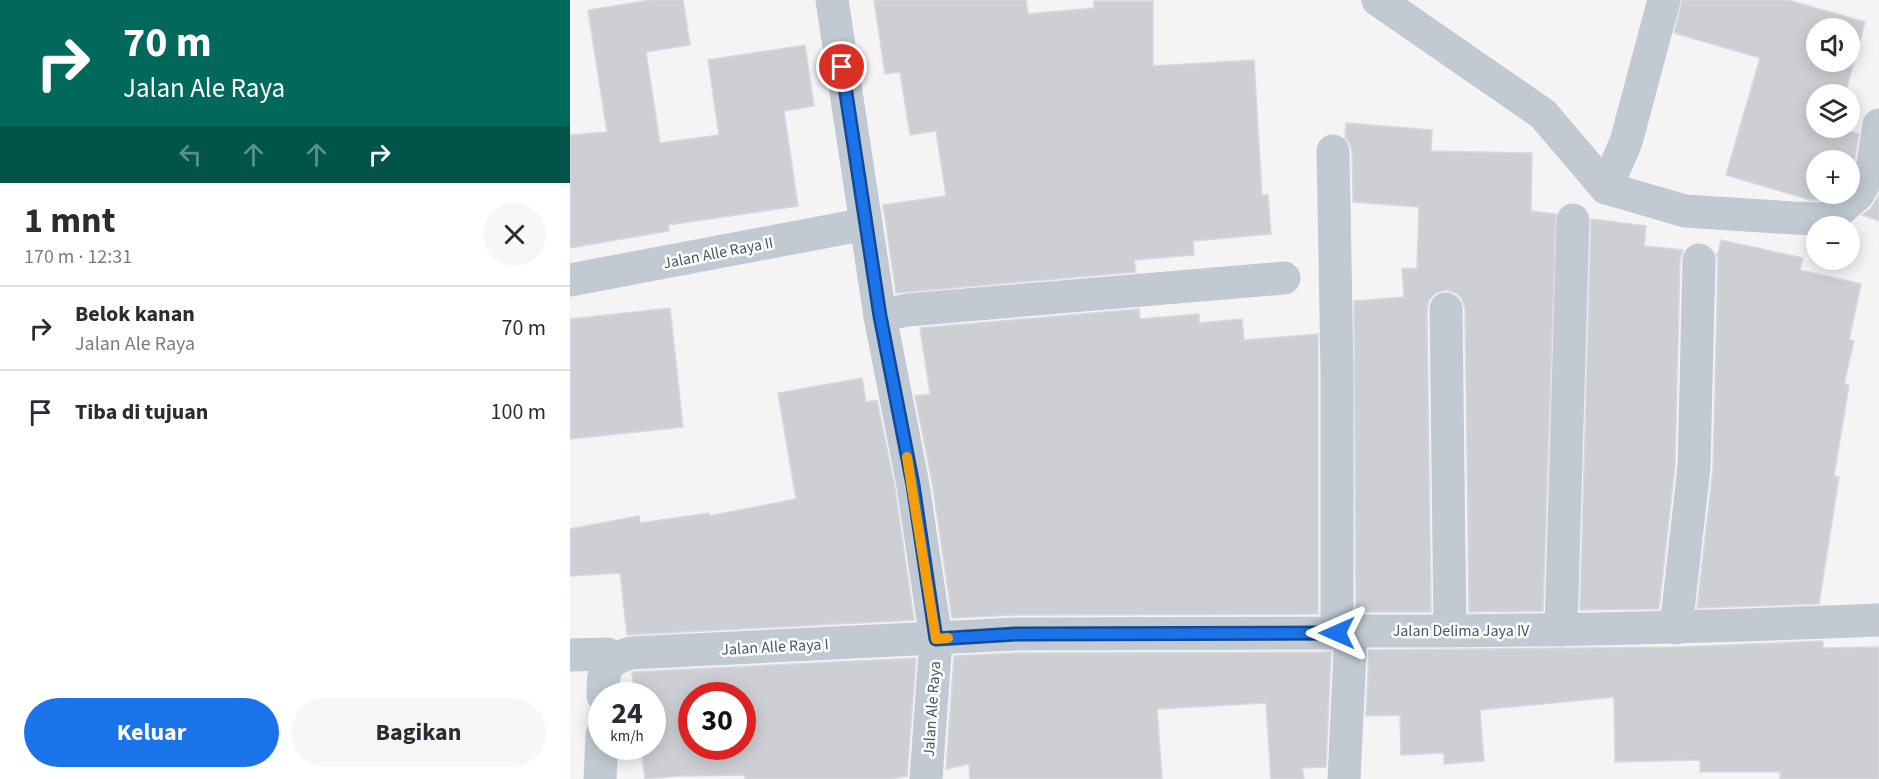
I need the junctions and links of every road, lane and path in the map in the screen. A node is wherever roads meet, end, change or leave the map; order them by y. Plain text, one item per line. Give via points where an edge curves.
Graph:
1 (832, 0) edge
2 (1378, 0) edge
3 (1664, 0) edge
4 (1879, 126) edge
5 (1333, 151) dead end
6 (1606, 188) junction
7 (1573, 220) dead end
8 (866, 224) junction
9 (1699, 260) dead end
10 (1284, 278) dead end
11 (570, 280) edge
12 (1446, 309) dead end
13 (880, 316) junction
14 (1879, 620) edge
15 (1676, 628) junction
16 (1562, 630) junction
17 (1450, 631) junction
18 (1344, 632) junction
19 (936, 639) junction
20 (570, 655) edge
21 (616, 658) junction
22 (603, 682) edge
23 (601, 760) edge
24 (600, 779) edge
25 (926, 779) edge
26 (1344, 779) edge

1 - 8 street, Jalan Ale Raya
2 - 6 street via 1543,114
3 - 6 street via 1626,142
4 - 6 street via 1872,169 1858,194 1834,214 1821,219 1685,211
5 - 18 street
7 - 16 street
8 - 11 street, Jalan Alle Raya II
8 - 13 street, Jalan Ale Raya
9 - 15 street via 1694,467
10 - 13 street via 907,310
12 - 17 street
13 - 19 street, Jalan Ale Raya via 913,485
14 - 15 street, Jalan Delima Jaya IV
15 - 16 street, Jalan Delima Jaya IV
16 - 17 street, Jalan Delima Jaya IV
17 - 18 street, Jalan Delima Jaya IV
18 - 19 street, Jalan Delima Jaya IV via 1016,634
18 - 26 street
19 - 21 street, Jalan Alle Raya I via 631,653
19 - 25 street, Jalan Ale Raya
20 - 21 street, Jalan Alle Raya I via 607,654
21 - 22 street via 603,673
23 - 24 street

